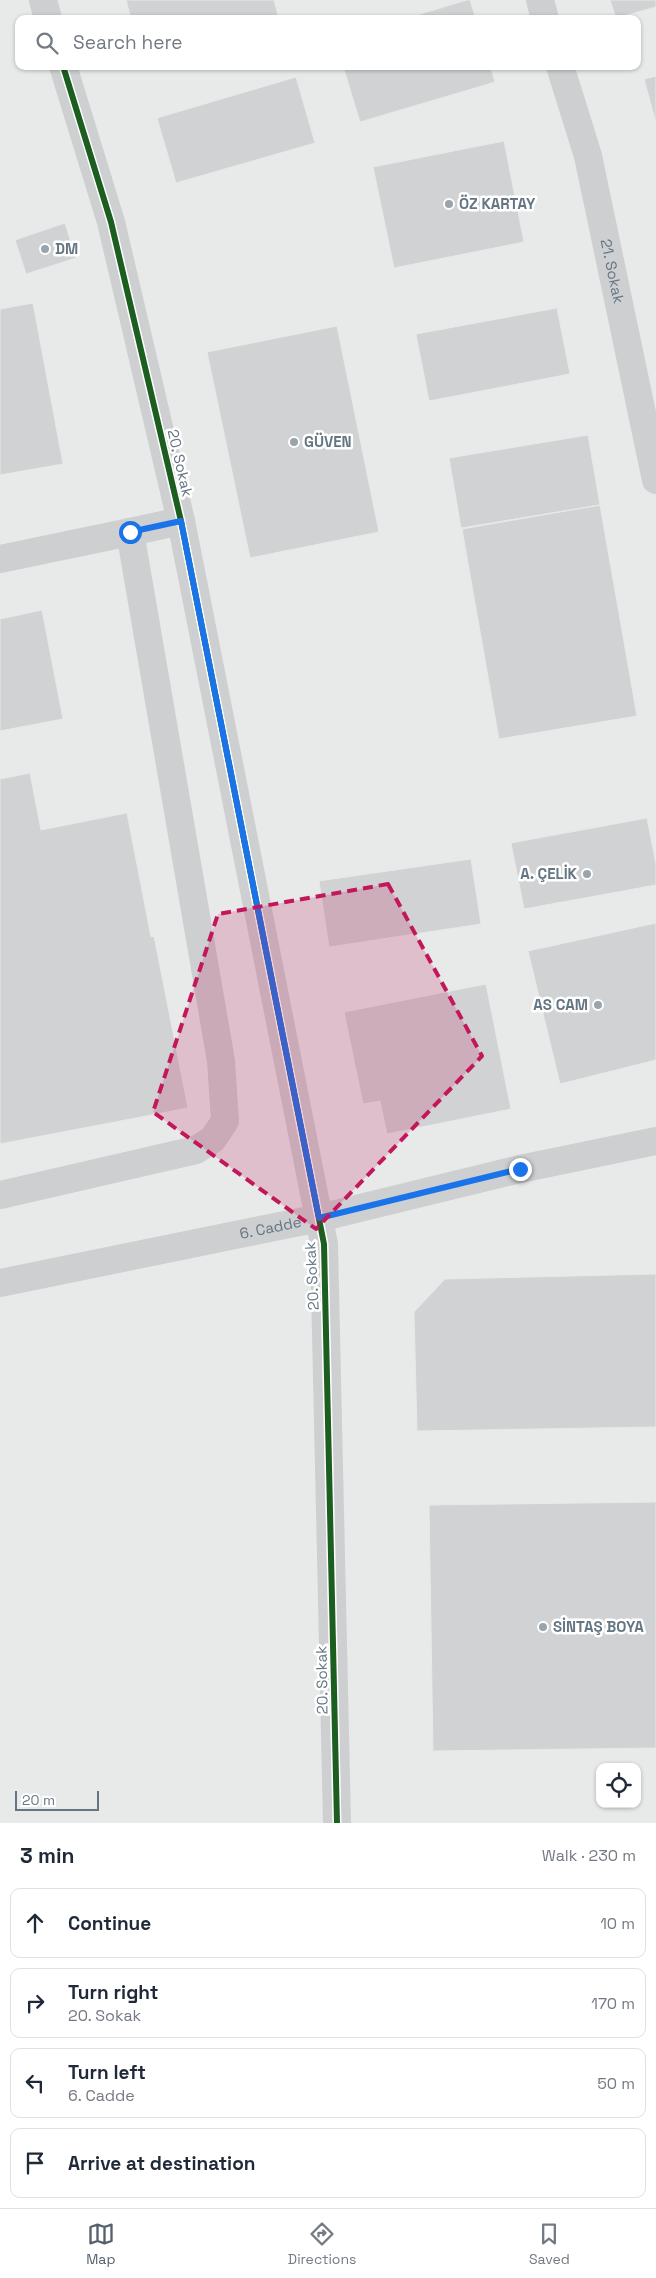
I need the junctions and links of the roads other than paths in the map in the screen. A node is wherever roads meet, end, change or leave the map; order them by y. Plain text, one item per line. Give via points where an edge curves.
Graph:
1 (43, 0) edge
2 (540, 0) edge
3 (47, 15) edge
4 (544, 15) edge
5 (64, 70) edge
6 (561, 70) edge
7 (656, 480) edge
8 (181, 521) junction
9 (130, 532) junction
10 (0, 559) edge
11 (656, 1141) edge
12 (0, 1195) edge
13 (319, 1218) junction
14 (0, 1283) edge
15 (337, 1823) edge

1 - 3 street
2 - 4 street
5 - 8 street, 20. Sokak via 111,222
6 - 7 street, 21. Sokak via 588,156
8 - 9 street
8 - 13 street, 20. Sokak
9 - 10 street
9 - 12 street via 221,1061 224,1121 213,1139 196,1150
11 - 13 street, 6. Cadde via 520,1169
13 - 14 street, 6. Cadde
13 - 15 street, 20. Sokak via 324,1244

